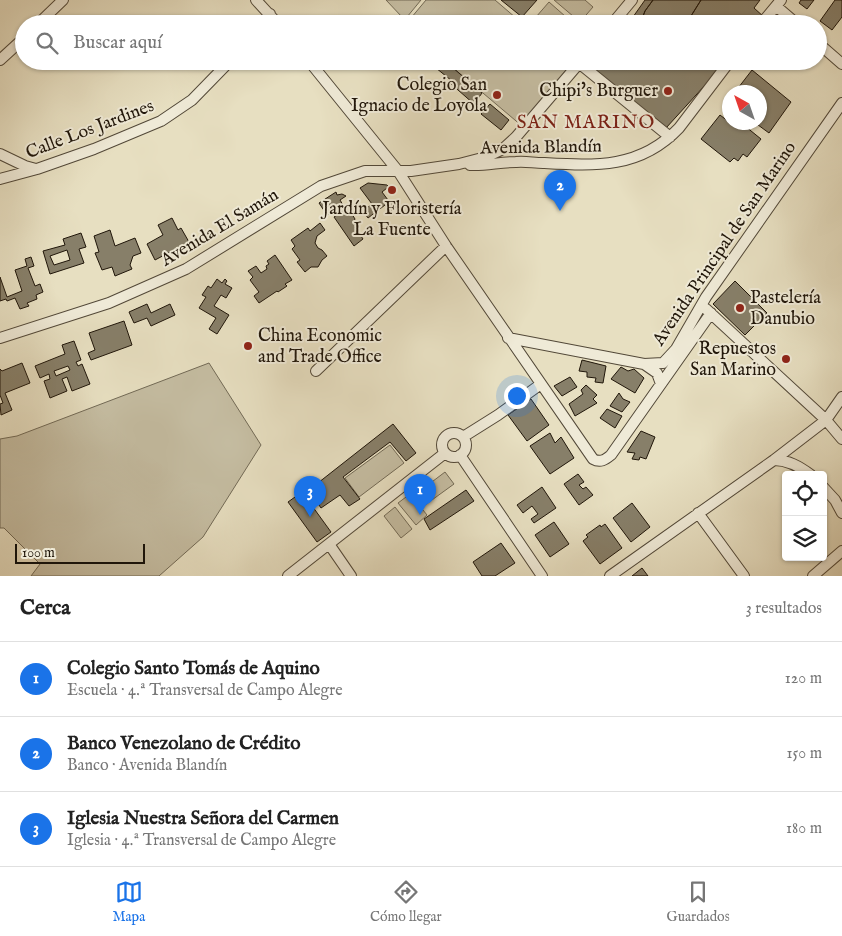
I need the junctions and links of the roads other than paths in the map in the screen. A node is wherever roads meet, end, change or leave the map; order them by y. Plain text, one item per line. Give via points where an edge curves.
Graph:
1 (63, 0) edge
2 (256, 0) edge
3 (632, 0) edge
4 (779, 3) edge
5 (270, 14) edge
6 (47, 15) edge
7 (620, 15) edge
8 (769, 15) edge
9 (789, 15) edge
10 (15, 46) edge
11 (827, 50) edge
12 (0, 60) edge
13 (842, 64) edge
14 (221, 70) edge
15 (316, 70) edge
16 (573, 70) edge
17 (589, 70) edge
18 (723, 70) edge
19 (842, 103) edge
20 (670, 138) junction
21 (503, 149) junction
22 (0, 154) edge
23 (515, 162) junction
24 (459, 164) junction
25 (37, 169) junction
26 (398, 171) junction
27 (0, 179) edge
28 (446, 246) junction
29 (702, 305) junction
30 (711, 313) junction
31 (0, 338) edge
32 (508, 338) junction
33 (644, 364) junction
34 (316, 371) dead end
35 (541, 384) junction
36 (661, 384) junction
37 (842, 397) edge
38 (826, 420) junction
39 (463, 437) junction
40 (842, 439) edge
41 (445, 453) junction
42 (460, 455) junction
43 (774, 460) junction
44 (805, 471) edge
45 (827, 491) edge
46 (842, 511) edge
47 (698, 513) junction
48 (329, 544) junction
49 (842, 551) edge
50 (288, 576) edge
51 (351, 576) edge
52 (542, 576) edge
53 (610, 576) edge
54 (744, 576) edge
55 (812, 576) edge

1 - 6 street
2 - 5 street
3 - 7 street
4 - 8 street
4 - 9 street
10 - 12 street
11 - 13 street
14 - 25 street, Calle Los Jardines via 192,100 161,121
15 - 26 street, Avenida Principal de San Marino
16 - 21 street
17 - 20 street
18 - 20 street, Avenida Blandín
19 - 29 street, Avenida Principal de San Marino
20 - 23 street, Avenida Blandín via 638,156 607,164
21 - 23 street
21 - 24 street
22 - 25 street
23 - 24 street, Avenida Blandín via 482,166
24 - 26 street, Avenida El Samán
25 - 27 street, Calle Los Jardines
26 - 28 street, Avenida Principal de San Marino
26 - 31 street, Avenida El Samán via 364,171 321,186 186,269 110,303
28 - 32 street, Avenida Principal de San Marino
28 - 34 street
29 - 30 street
29 - 33 street, Avenida Principal de San Marino via 666,360 659,364
30 - 36 street, Avenida Principal de San Marino
30 - 38 street
32 - 33 street, Avenida Principal de San Marino
32 - 35 street, Avenida Principal de San Marino
33 - 36 street, Avenida Principal de San Marino via 656,373
35 - 36 street, Avenida Principal de San Marino via 588,454 600,461 611,455
35 - 39 street
37 - 38 street
38 - 40 street
38 - 43 street
39 - 41 street via 456,433 446,436 442,442
39 - 42 street via 466,446
41 - 42 street
41 - 48 street
42 - 52 street
43 - 44 street via 795,464
43 - 47 street
45 - 46 street
47 - 53 street
47 - 54 street
48 - 50 street
48 - 51 street
49 - 55 street

